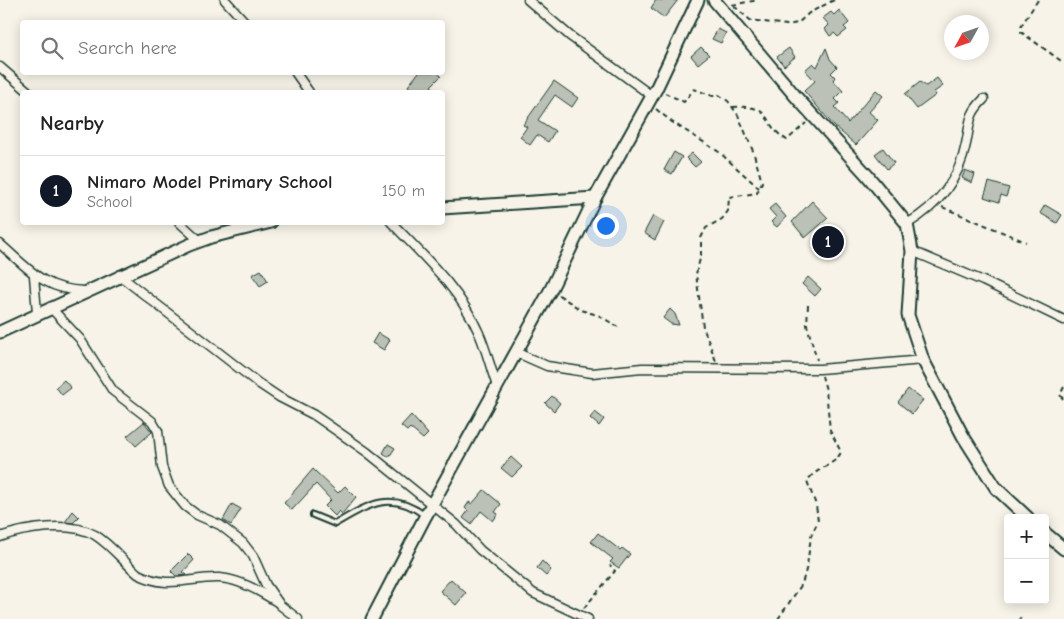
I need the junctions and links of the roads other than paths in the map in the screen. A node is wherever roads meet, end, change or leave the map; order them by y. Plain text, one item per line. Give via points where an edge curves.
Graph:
1 (225, 0) edge
2 (528, 0) edge
3 (698, 0) edge
4 (717, 4) edge
5 (243, 20) edge
6 (0, 67) edge
7 (297, 75) edge
8 (27, 90) edge
9 (307, 90) edge
10 (652, 96) junction
11 (984, 99) dead end
12 (594, 198) junction
13 (445, 208) edge
14 (907, 224) junction
15 (182, 225) edge
16 (260, 225) edge
17 (394, 225) edge
18 (200, 241) junction
19 (0, 244) edge
20 (912, 251) junction
21 (119, 275) junction
22 (34, 276) junction
23 (84, 291) junction
24 (50, 307) junction
25 (37, 313) junction
26 (1064, 320) edge
27 (0, 332) edge
28 (515, 352) junction
29 (923, 360) junction
30 (497, 386) junction
31 (433, 505) junction
32 (1024, 514) edge
33 (313, 515) dead end
34 (425, 517) junction
35 (1049, 536) edge
36 (0, 537) edge
37 (1064, 549) edge
38 (280, 605) junction
39 (298, 619) edge
40 (372, 619) edge
41 (588, 619) edge

1 - 5 street
2 - 10 street via 570,36
3 - 10 street
4 - 14 street
6 - 8 street
7 - 9 street
10 - 12 street
11 - 14 street via 972,111 966,147 956,178 922,215
12 - 13 street
12 - 28 street via 551,289
14 - 20 street
15 - 18 street
16 - 18 street
17 - 30 street via 448,282 463,303 478,331
18 - 21 street
19 - 22 street
20 - 26 street
20 - 29 street via 908,315
21 - 23 street
21 - 31 street via 258,383 314,415
22 - 23 street via 68,291
22 - 25 street
23 - 24 street
24 - 25 street
24 - 38 street via 80,339 114,391 152,421 158,431 162,467 169,486 185,506 244,543 266,586
25 - 27 street
28 - 29 street via 547,366 592,373 642,368 820,369
28 - 30 street
29 - 32 street via 996,488
30 - 31 street
31 - 34 street
31 - 41 street via 480,550 533,593
33 - 34 lane via 334,524 371,503 394,502 413,507
34 - 40 street
35 - 37 street
36 - 38 street via 39,526 76,530 94,535 138,574 147,578 175,584 202,578 222,578 261,592
38 - 39 street

